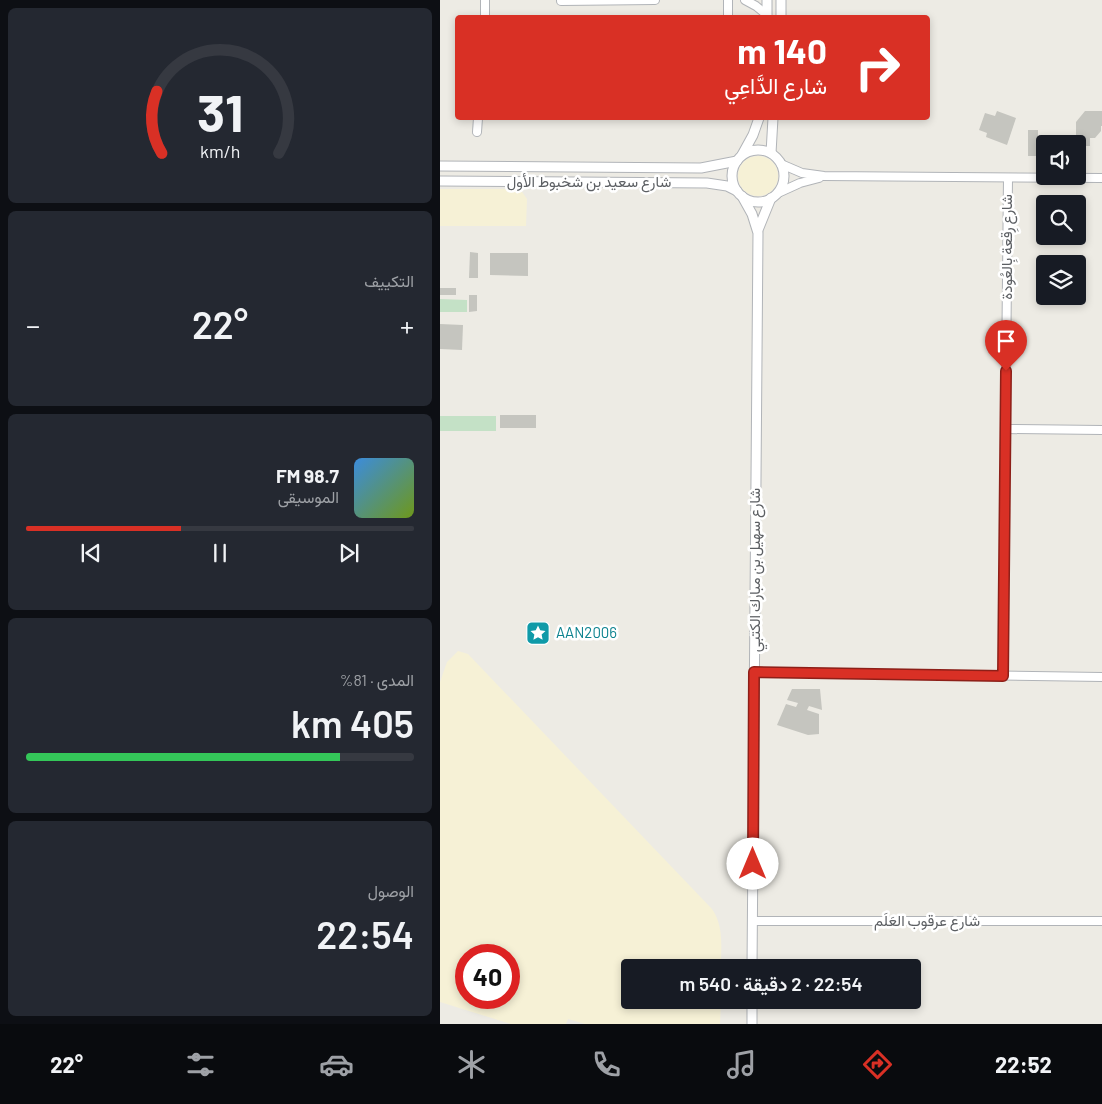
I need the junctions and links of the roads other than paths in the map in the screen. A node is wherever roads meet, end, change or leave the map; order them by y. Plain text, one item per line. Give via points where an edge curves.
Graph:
1 (485, 0) edge
2 (655, 0) edge
3 (728, 0) edge
4 (745, 0) edge
5 (767, 0) edge
6 (781, 0) edge
7 (561, 1) dead end
8 (485, 15) edge
9 (728, 15) edge
10 (766, 15) edge
11 (767, 15) edge
12 (781, 15) edge
13 (478, 120) edge
14 (758, 120) edge
15 (773, 120) edge
16 (477, 132) dead end
17 (771, 153) junction
18 (739, 158) junction
19 (782, 164) junction
20 (440, 166) edge
21 (824, 176) junction
22 (1008, 178) junction
23 (1102, 178) edge
24 (440, 181) edge
25 (740, 193) junction
26 (774, 195) junction
27 (758, 232) junction
28 (1006, 429) junction
29 (1102, 430) edge
30 (754, 672) junction
31 (1003, 676) junction
32 (1102, 676) edge
33 (753, 921) junction
34 (1102, 921) edge
35 (752, 959) edge
36 (752, 1009) edge
37 (752, 1024) edge

1 - 8 street
2 - 7 street
3 - 9 street
4 - 10 street
5 - 11 street
6 - 12 street
13 - 16 street
14 - 18 street via 753,136
15 - 17 street
17 - 18 street via 756,150
17 - 19 street
18 - 20 street, شارع سعيد بن شخبوط الأول via 725,165 701,168
18 - 25 street via 732,176
19 - 21 street via 802,173
19 - 26 street via 784,179
21 - 22 street
21 - 26 street
22 - 23 street
22 - 28 street, شارع رِقعة بِالعُودة
24 - 25 street, شارع سعيد بن شخبوط الأول via 707,182 727,186
25 - 26 street via 757,202
25 - 27 street, شارع سهيل بن مبارك الكتبي
26 - 27 street, شارع سهيل بن مبارك الكتبي
27 - 30 street, شارع سهيل بن مبارك الكتبي
28 - 29 street
28 - 31 street, شارع رِقعة بِالعُودة
30 - 31 street
30 - 33 street, شارع سهيل بن مبارك الكتبي
31 - 32 street
33 - 34 street, شارع عرقوب العَلَم
33 - 35 street, شارع سهيل بن مبارك الكتبي
36 - 37 street

